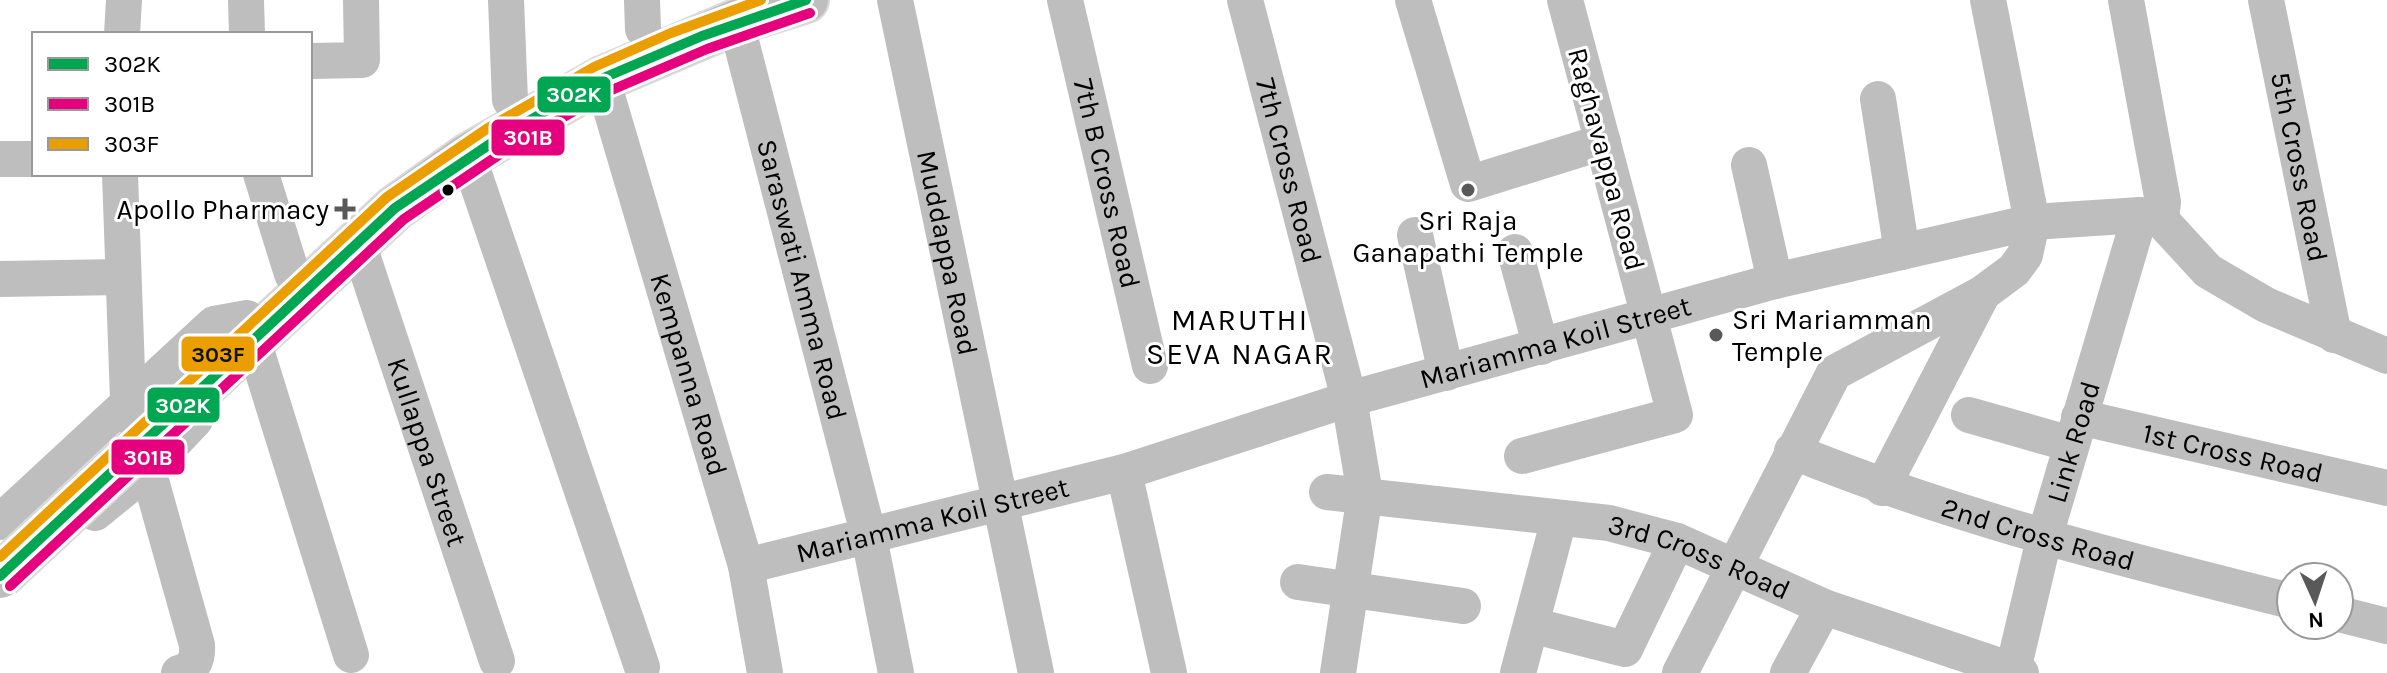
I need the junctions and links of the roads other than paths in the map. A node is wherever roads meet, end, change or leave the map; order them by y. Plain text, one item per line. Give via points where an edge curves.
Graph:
1 (124, 0) edge
2 (246, 0) edge
3 (361, 0) edge
4 (506, 0) edge
5 (806, 0) edge
6 (895, 0) edge
7 (1065, 0) edge
8 (1245, 0) edge
9 (1413, 0) edge
10 (1565, 0) edge
11 (1988, 0) edge
12 (2126, 0) edge
13 (2266, 0) edge
14 (725, 11) edge
15 (642, 14) edge
16 (122, 32) edge
17 (247, 32) edge
18 (312, 61) edge
19 (602, 79) junction
20 (1878, 99) dead end
21 (510, 100) junction
22 (1603, 142) junction
23 (468, 156) junction
24 (0, 159) edge
25 (32, 159) edge
26 (1749, 165) dead end
27 (120, 176) edge
28 (262, 176) edge
29 (2151, 218) junction
30 (2032, 222) junction
31 (1415, 235) dead end
32 (358, 243) junction
33 (1515, 252) dead end
34 (1902, 252) junction
35 (292, 274) junction
36 (122, 277) junction
37 (0, 279) edge
38 (1775, 281) junction
39 (1983, 293) junction
40 (1649, 318) junction
41 (257, 333) junction
42 (2334, 335) junction
43 (1541, 347) junction
44 (2387, 356) edge
45 (1150, 366) dead end
46 (1446, 373) junction
47 (1349, 399) junction
48 (1969, 415) dead end
49 (2075, 430) junction
50 (133, 440) junction
51 (1792, 451) junction
52 (1522, 456) dead end
53 (1124, 472) junction
54 (1882, 488) junction
55 (2387, 488) edge
56 (1327, 492) dead end
57 (1365, 494) junction
58 (1000, 505) junction
59 (12, 510) edge
60 (1559, 519) junction
61 (83, 523) junction
62 (869, 537) junction
63 (2044, 539) junction
64 (1677, 541) junction
65 (0, 556) edge
66 (746, 566) junction
67 (1733, 568) junction
68 (0, 576) edge
69 (1298, 582) dead end
70 (1353, 588) junction
71 (0, 595) edge
72 (2275, 597) edge
73 (1463, 606) dead end
74 (1824, 607) junction
75 (2355, 618) edge
76 (1531, 625) junction
77 (2387, 626) edge
78 (351, 655) dead end
79 (497, 661) dead end
80 (642, 667) dead end
81 (2017, 672) edge
82 (179, 673) edge
83 (765, 673) edge
84 (896, 673) edge
85 (1036, 673) edge
86 (1169, 673) edge
87 (1338, 673) edge
88 (1518, 673) edge
89 (1680, 673) edge
90 (1788, 673) edge

1 - 16 street
2 - 17 street
3 - 18 street via 362,60
4 - 21 street
5 - 14 main road
6 - 58 street, Muddappa Road
7 - 45 street, 7th B Cross Road
8 - 47 street, 7th Cross Road
9 - 22 street via 1468,184
10 - 22 street, Raghavappa Road
11 - 30 street
12 - 29 street, Link Road via 2163,202
13 - 42 street, 5th Cross Road
14 - 15 main road
14 - 19 main road
14 - 62 street, Saraswati Amma Road
15 - 21 main road via 594,51
19 - 23 main road
19 - 66 street, Kempanna Road
20 - 34 street
21 - 35 main road via 383,192
22 - 40 street, Raghavappa Road
23 - 32 main road via 395,208
23 - 80 street
24 - 25 street
26 - 38 street
27 - 36 street
28 - 35 street
29 - 30 street, Mariamma Koil Street
29 - 42 street via 2208,271 2266,305
29 - 49 street, Link Road
30 - 34 street, Mariamma Koil Street
30 - 39 street via 2021,263
31 - 46 street
32 - 41 main road
32 - 79 street, Kullappa Street
33 - 43 street
34 - 38 street, Mariamma Koil Street
35 - 41 main road
36 - 37 street
36 - 50 street
38 - 40 street, Mariamma Koil Street
39 - 51 street via 1834,373
39 - 54 street
40 - 43 street, Mariamma Koil Street
40 - 52 street via 1675,415
41 - 50 main road
41 - 78 street
42 - 44 street
43 - 46 street, Mariamma Koil Street
46 - 47 street, Mariamma Koil Street
47 - 53 street, Mariamma Koil Street
47 - 57 street, 7th Cross Road
48 - 49 street, 1st Cross Road
49 - 55 street, 1st Cross Road
49 - 63 street, Link Road
50 - 59 street
50 - 61 street
50 - 65 main road
50 - 68 main road, bridge
50 - 82 street via 197,645 196,660
51 - 54 street, 2nd Cross Road
51 - 67 street
53 - 58 street, Mariamma Koil Street
53 - 86 street
54 - 63 street, 2nd Cross Road
56 - 57 street, 3rd Cross Road
57 - 60 street, 3rd Cross Road
57 - 70 street, 7th Cross Road
58 - 62 street, Mariamma Koil Street
58 - 85 street, Muddappa Road
59 - 61 street
60 - 64 street, 3rd Cross Road via 1609,523
60 - 76 street
61 - 71 street
62 - 66 street, Mariamma Koil Street
62 - 84 street, Saraswati Amma Road
63 - 72 street, 2nd Cross Road
63 - 81 street, Link Road
64 - 67 street, 3rd Cross Road
64 - 76 street via 1625,649
66 - 83 street, Kempanna Road
67 - 74 street, 3rd Cross Road
67 - 89 street
69 - 70 street
70 - 73 street
70 - 87 street, 7th Cross Road
74 - 81 street, 3rd Cross Road
74 - 90 street
75 - 77 street
76 - 88 street

